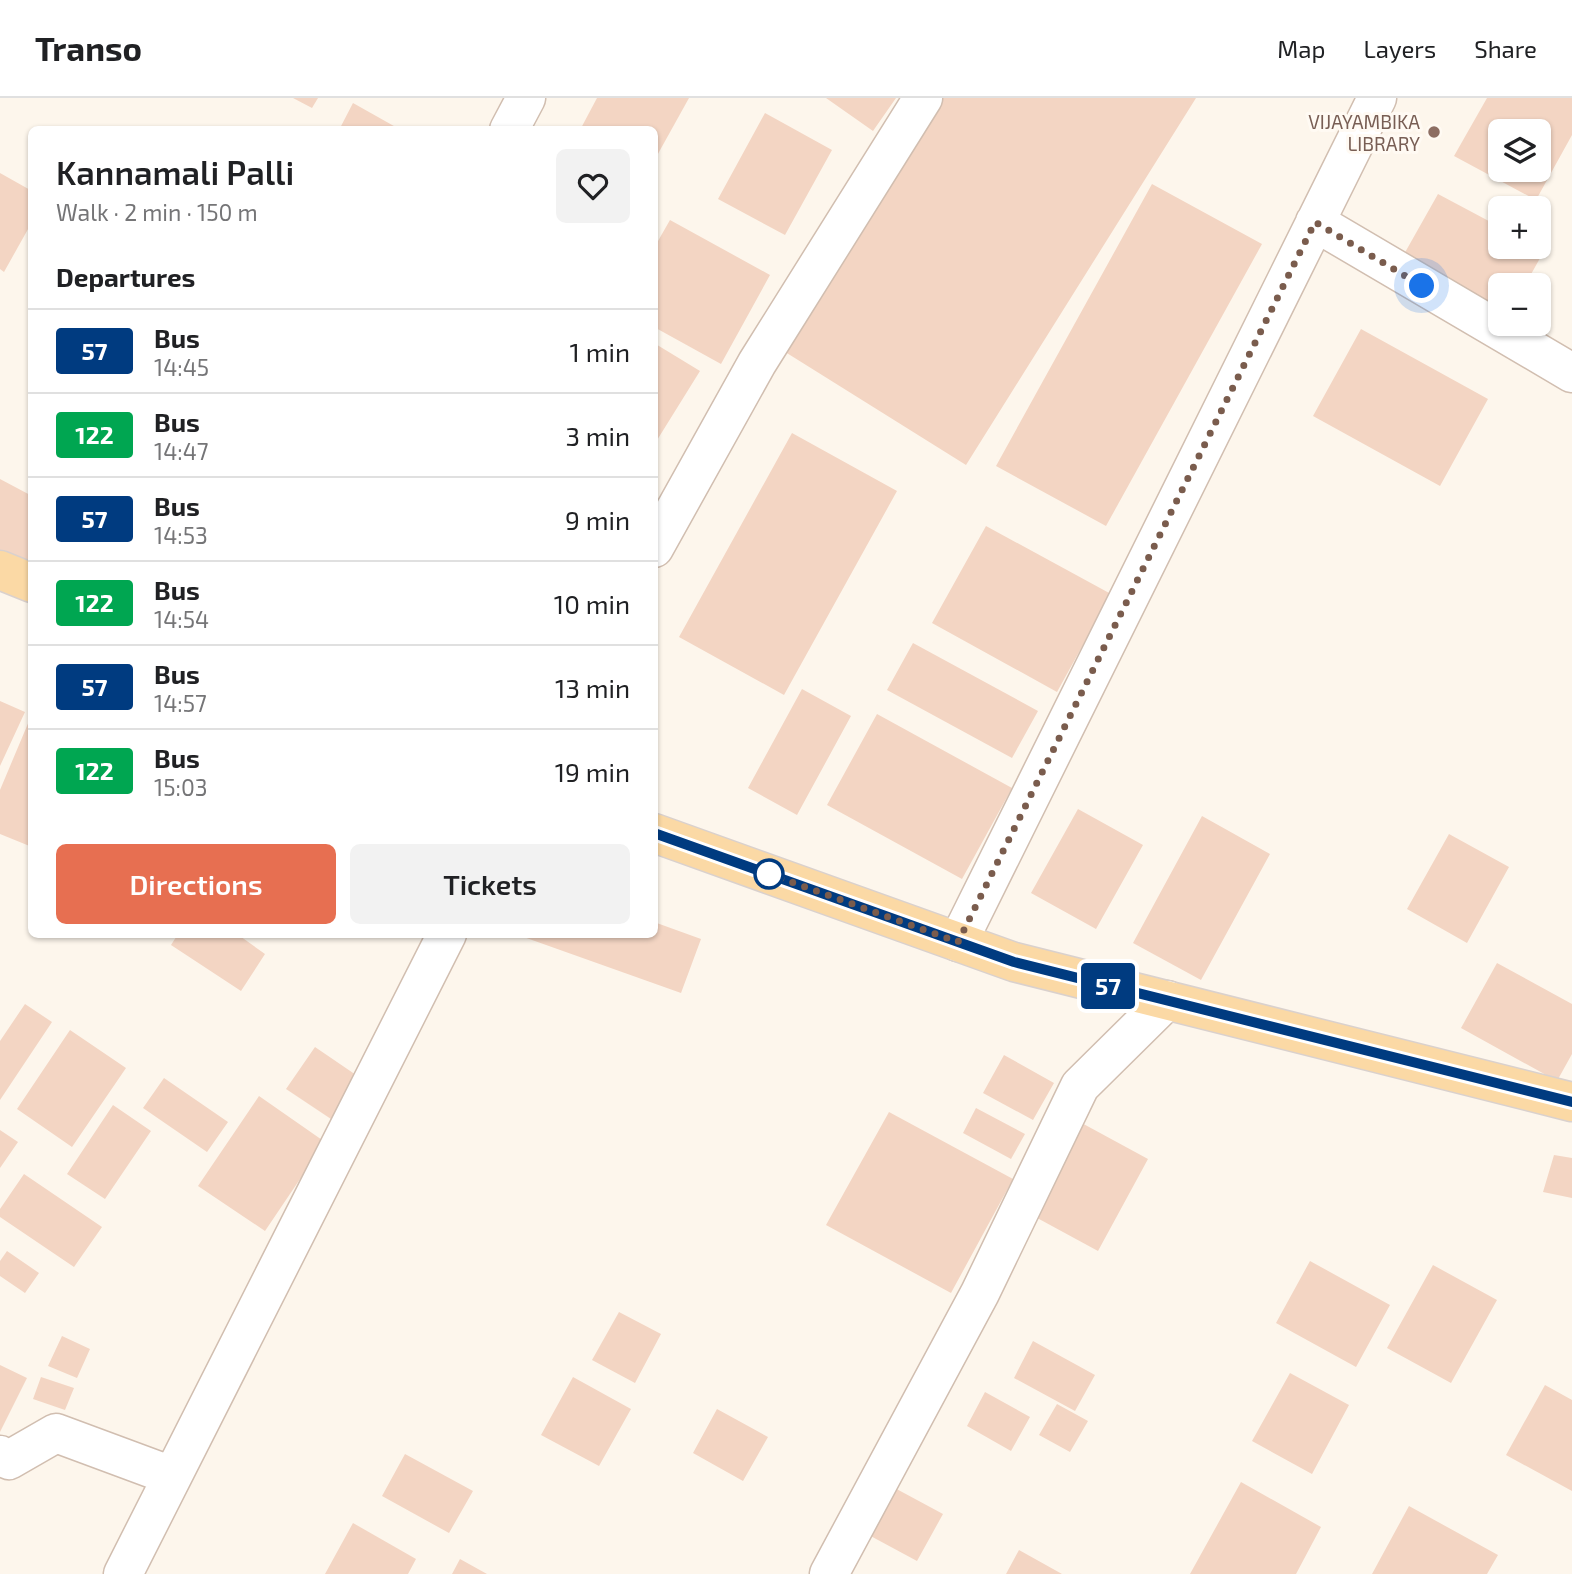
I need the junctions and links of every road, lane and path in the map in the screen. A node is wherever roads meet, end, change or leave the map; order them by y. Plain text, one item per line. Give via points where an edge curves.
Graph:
1 (526, 98) edge
2 (923, 98) edge
3 (1377, 98) edge
4 (511, 126) edge
5 (1315, 222) junction
6 (1572, 373) edge
7 (658, 541) edge
8 (0, 570) edge
9 (28, 581) edge
10 (658, 834) edge
11 (445, 938) edge
12 (958, 942) junction
13 (1167, 1000) junction
14 (1572, 1102) edge
15 (0, 1455) edge
16 (172, 1476) junction
17 (123, 1574) edge
18 (829, 1574) edge

1 - 4 street
2 - 7 street via 757,363
3 - 5 street
5 - 6 street
5 - 12 street
8 - 9 main road
10 - 12 main road
11 - 16 street
12 - 13 main road via 1014,962
13 - 14 main road
13 - 18 street via 1080,1086 980,1293
15 - 16 street via 9,1460 56,1433
16 - 17 street

